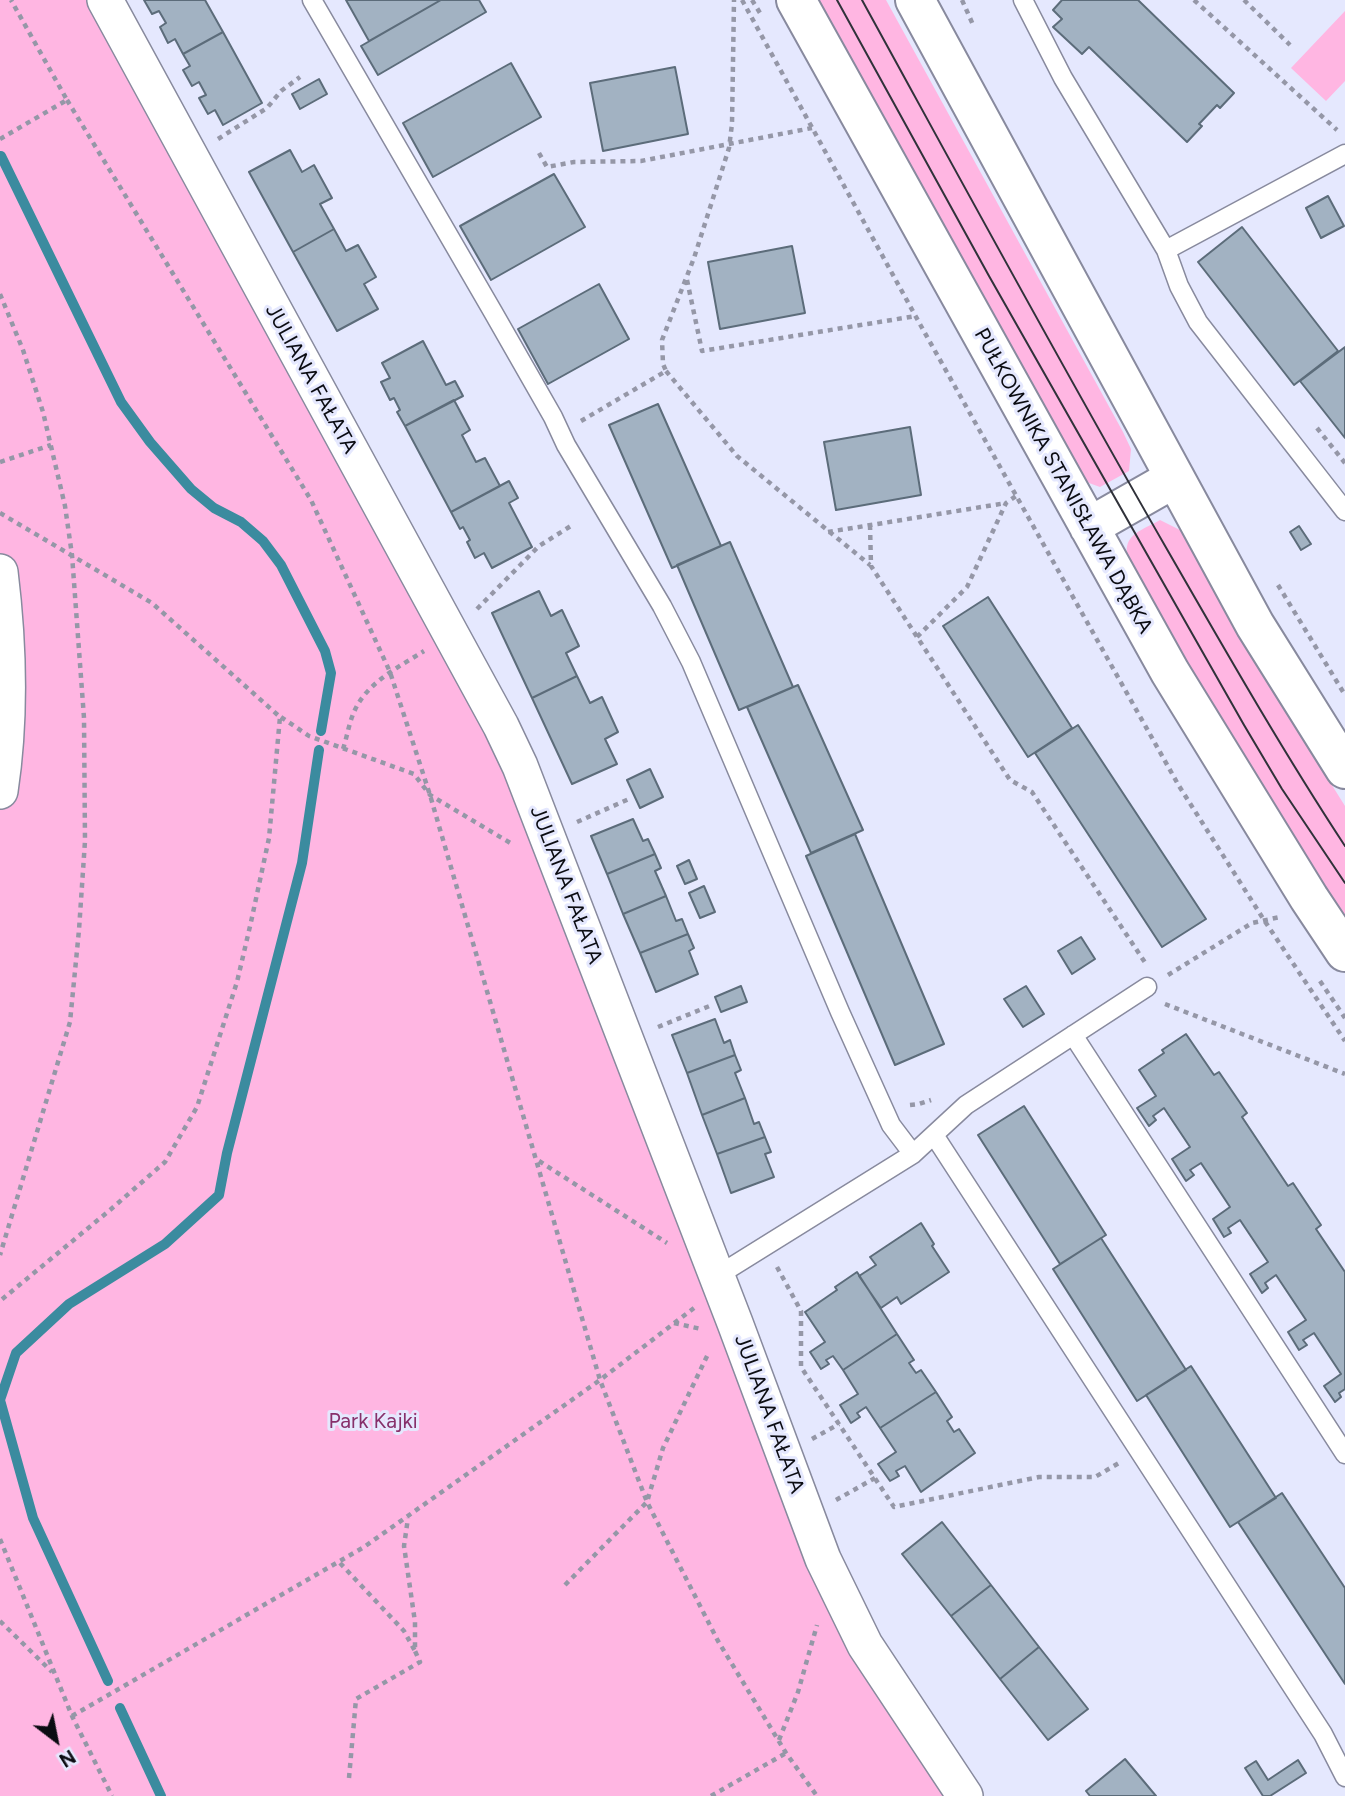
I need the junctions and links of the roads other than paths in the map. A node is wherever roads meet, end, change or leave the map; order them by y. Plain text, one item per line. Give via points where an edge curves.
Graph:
1 (105, 0) edge
2 (312, 0) edge
3 (796, 0) edge
4 (915, 0) edge
5 (1023, 0) edge
6 (1345, 154) edge
7 (1166, 250) junction
8 (1175, 478) junction
9 (1345, 511) edge
10 (1089, 527) junction
11 (0, 572) edge
12 (1345, 769) edge
13 (0, 791) edge
14 (1345, 952) edge
15 (1150, 981) road end
16 (1073, 1035) junction
17 (934, 1135) junction
18 (913, 1154) junction
19 (717, 1276) junction
20 (1345, 1454) edge
21 (1345, 1777) edge
22 (965, 1796) edge

1 - 19 street, JULIANA FAŁATA via 520,766
2 - 18 lane via 662,606 691,662 891,1125
3 - 10 street, PUŁKOWNIKA STANISŁAWA DĄBKA
4 - 8 street
5 - 7 lane via 1063,78
6 - 7 lane
7 - 9 lane via 1178,286 1198,322
8 - 10 street
8 - 12 street via 1255,625
10 - 14 street, PUŁKOWNIKA STANISŁAWA DĄBKA via 1170,672
11 - 13 street via 8,707
15 - 16 lane
16 - 17 lane via 966,1105
16 - 20 lane
17 - 18 lane
17 - 21 lane via 1324,1734
18 - 19 lane
19 - 22 street, JULIANA FAŁATA via 831,1576 865,1645

